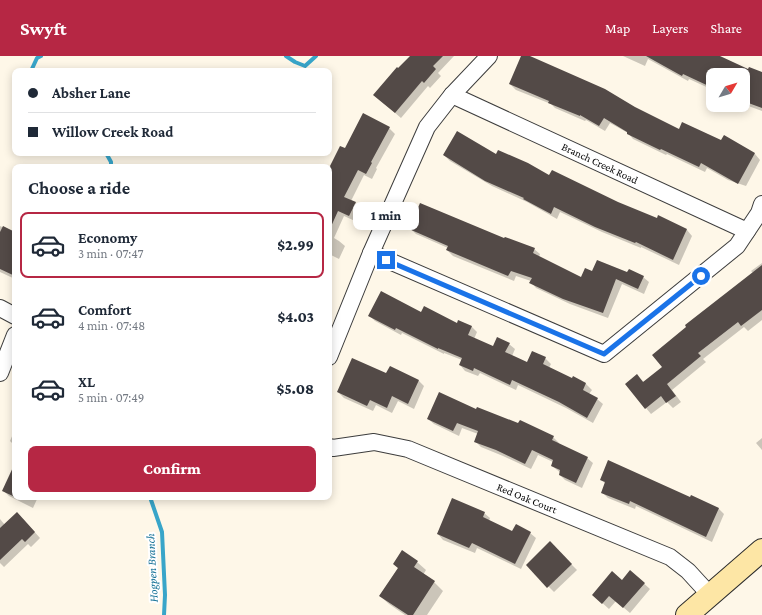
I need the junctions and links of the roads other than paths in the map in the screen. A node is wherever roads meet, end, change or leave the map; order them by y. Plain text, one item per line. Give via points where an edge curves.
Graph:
1 (489, 56) edge
2 (452, 95) junction
3 (762, 204) edge
4 (748, 231) junction
5 (371, 253) junction
6 (0, 308) edge
7 (12, 314) edge
8 (12, 343) edge
9 (332, 349) edge
10 (0, 373) edge
11 (332, 448) edge
12 (762, 550) edge
13 (710, 594) junction
14 (687, 615) edge

1 - 2 street
2 - 4 street, Branch Creek Road
2 - 5 street via 427,127
3 - 4 street
4 - 5 street via 737,246 604,354
5 - 9 street
6 - 7 street
8 - 10 street
11 - 13 street, Red Oak Court via 374,442 408,449 670,557
12 - 13 main road
13 - 14 main road

